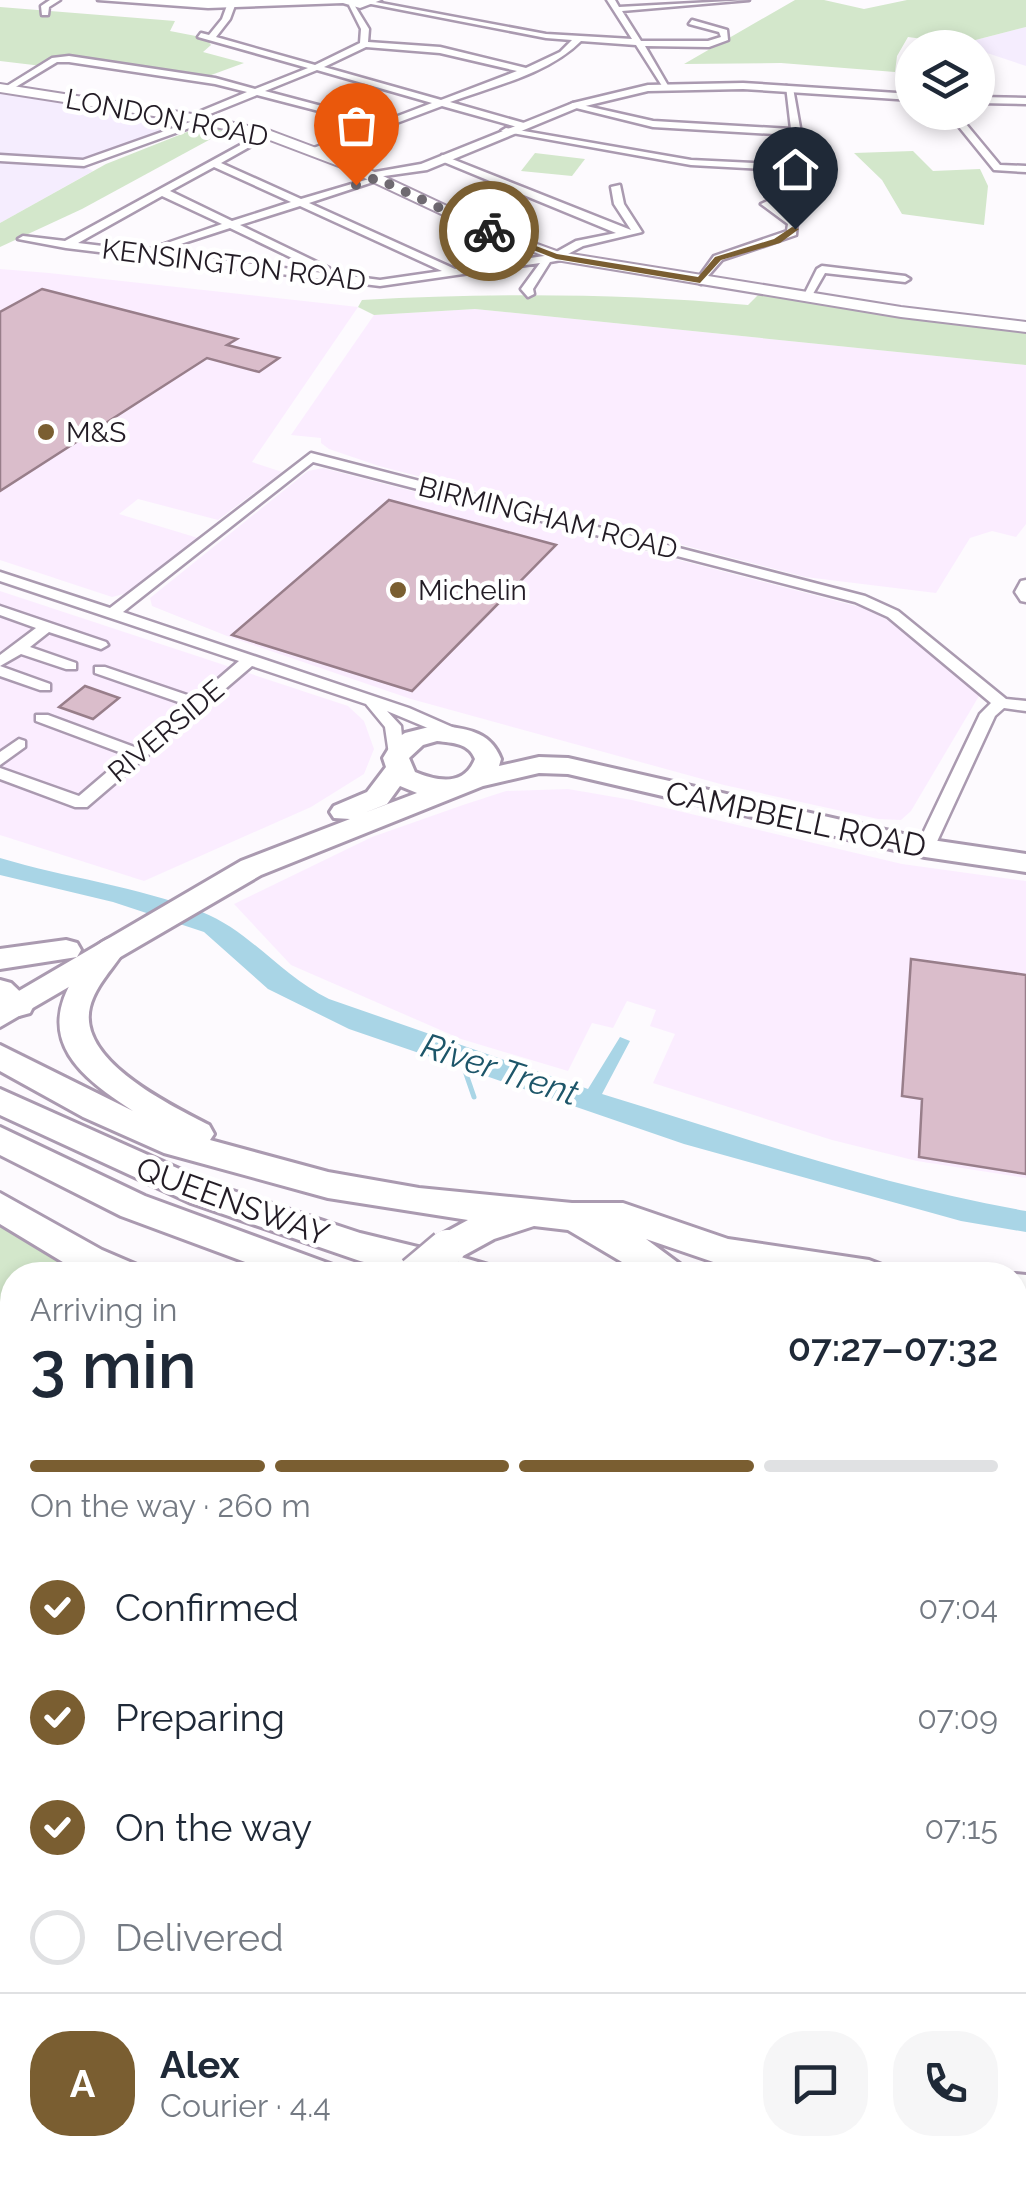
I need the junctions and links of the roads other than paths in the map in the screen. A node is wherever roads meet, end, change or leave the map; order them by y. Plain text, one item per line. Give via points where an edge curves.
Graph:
1 (56, 0) edge
2 (103, 0) edge
3 (341, 0) edge
4 (611, 0) edge
5 (745, 0) edge
6 (373, 2) edge
7 (232, 3) edge
8 (709, 3) junction
9 (353, 4) junction
10 (618, 9) junction
11 (45, 13) dead end
12 (720, 16) dead end
13 (692, 22) dead end
14 (578, 40) junction
15 (637, 42) junction
16 (364, 44) junction
17 (323, 66) junction
18 (526, 70) junction
19 (666, 86) junction
20 (790, 88) junction
21 (3, 89) edge
22 (258, 92) junction
23 (895, 96) edge
24 (995, 101) edge
25 (442, 102) junction
26 (1026, 102) edge
27 (573, 106) junction
28 (198, 119) junction
29 (383, 124) junction
30 (520, 125) junction
31 (966, 130) edge
32 (506, 131) junction
33 (797, 132) junction
34 (266, 134) junction
35 (314, 151) junction
36 (0, 158) edge
37 (442, 158) junction
38 (214, 163) junction
39 (802, 168) junction
40 (1026, 169) edge
41 (373, 176) junction
42 (616, 187) dead end
43 (163, 192) junction
44 (302, 202) junction
45 (231, 225) junction
46 (627, 234) junction
47 (23, 239) dead end
48 (66, 244) junction
49 (142, 254) junction
50 (554, 258) junction
51 (455, 273) junction
52 (324, 276) junction
53 (905, 279) dead end
54 (700, 280) junction
55 (528, 294) dead end
56 (806, 297) junction
57 (1026, 327) edge
58 (0, 576) edge
59 (1026, 584) edge
60 (1026, 598) edge
61 (0, 610) edge
62 (112, 614) junction
63 (48, 626) junction
64 (101, 644) dead end
65 (19, 648) junction
66 (251, 659) junction
67 (0, 662) edge
68 (71, 666) dead end
69 (100, 670) dead end
70 (0, 671) edge
71 (46, 687) dead end
72 (362, 699) junction
73 (198, 704) junction
74 (1001, 704) junction
75 (1026, 706) edge
76 (42, 718) dead end
77 (464, 736) junction
78 (20, 744) dead end
79 (139, 754) junction
80 (0, 760) edge
81 (397, 764) junction
82 (568, 766) junction
83 (0, 772) edge
84 (468, 783) junction
85 (925, 848) junction
86 (1026, 863) edge
87 (179, 895) junction
88 (108, 941) junction
89 (66, 950) junction
90 (0, 958) edge
91 (4, 999) edge
92 (0, 1056) edge
93 (0, 1101) edge
94 (0, 1140) edge
95 (273, 1170) junction
96 (0, 1207) edge
97 (572, 1216) junction
98 (94, 1262) edge
99 (285, 1262) edge
100 (424, 1262) edge
101 (430, 1262) edge
102 (654, 1262) edge
103 (786, 1262) edge

1 - 11 street
2 - 7 street
3 - 7 street
3 - 9 street
4 - 10 street
5 - 8 street
6 - 9 street
6 - 14 street
7 - 17 street via 207,36
8 - 10 street
8 - 12 street
9 - 16 street
10 - 15 street
13 - 15 street via 722,30 725,38 709,44
14 - 15 street
14 - 18 street
15 - 19 street
16 - 17 street
16 - 18 street via 440,50
17 - 22 street
17 - 25 street
18 - 25 street
19 - 20 street
19 - 27 street
20 - 23 street
20 - 33 street
21 - 22 street via 55,60
21 - 28 main road, LONDON ROAD
22 - 28 street
22 - 29 street
24 - 26 street
25 - 29 street
25 - 30 street
27 - 30 street
27 - 33 street via 664,126
28 - 34 main road, LONDON ROAD
28 - 36 street via 84,163
29 - 35 street
30 - 32 street
31 - 40 street via 997,168
32 - 37 street
32 - 39 street via 718,164
33 - 39 street
34 - 35 main road, LONDON ROAD
34 - 38 street
35 - 41 main road, LONDON ROAD
37 - 41 street
37 - 46 street
38 - 43 street
38 - 44 street
39 - 54 street via 814,186 766,204 793,223 792,233 718,258
41 - 44 street
41 - 50 main road, LONDON ROAD
42 - 46 street via 619,204 638,230
43 - 45 street
43 - 48 street
44 - 45 street
44 - 51 street
45 - 49 street
45 - 52 street via 326,270
46 - 50 street, KENSINGTON ROAD via 580,243
47 - 48 street, KENSINGTON ROAD
48 - 49 street, KENSINGTON ROAD
49 - 52 street, KENSINGTON ROAD
50 - 51 street, KENSINGTON ROAD
50 - 54 main road, LONDON ROAD
50 - 55 street
51 - 52 street, KENSINGTON ROAD via 380,283
53 - 56 street via 822,269
54 - 56 main road, LONDON ROAD
56 - 57 main road, LONDON ROAD
58 - 62 street, CAMPBELL ROAD
59 - 60 street
61 - 63 street
62 - 66 street, CAMPBELL ROAD
62 - 74 street, BIRMINGHAM ROAD via 311,457 860,599 892,614
63 - 64 street
63 - 65 street
65 - 67 street
65 - 68 street
66 - 72 street, CAMPBELL ROAD
66 - 73 street, RIVERSIDE
69 - 73 street
70 - 71 street
72 - 77 street, CAMPBELL ROAD
72 - 81 street, CAMPBELL ROAD via 393,726
73 - 79 street, RIVERSIDE
74 - 75 street
74 - 85 street via 988,714
76 - 79 street
77 - 81 main road via 414,739 403,746
77 - 82 main road, CAMPBELL ROAD
77 - 84 main road via 490,757
78 - 80 street
79 - 83 street, RIVERSIDE via 82,804
81 - 84 main road via 414,784
81 - 87 main road via 385,790 368,803 258,846
82 - 84 main road, CAMPBELL ROAD
82 - 85 main road, CAMPBELL ROAD
84 - 87 main road
85 - 86 main road, CAMPBELL ROAD
87 - 88 main road
88 - 89 main road
88 - 91 main road
88 - 95 main road via 76,997 75,1035 85,1058 180,1125
89 - 90 main road
89 - 91 main road
92 - 95 main road via 176,1144
93 - 100 main road, QUEENSWAY via 203,1194
94 - 99 main road, QUEENSWAY via 133,1206
95 - 97 main road via 419,1202
96 - 98 main road
97 - 101 main road, bridge via 500,1223
97 - 102 main road
97 - 103 main road via 623,1217 728,1253

